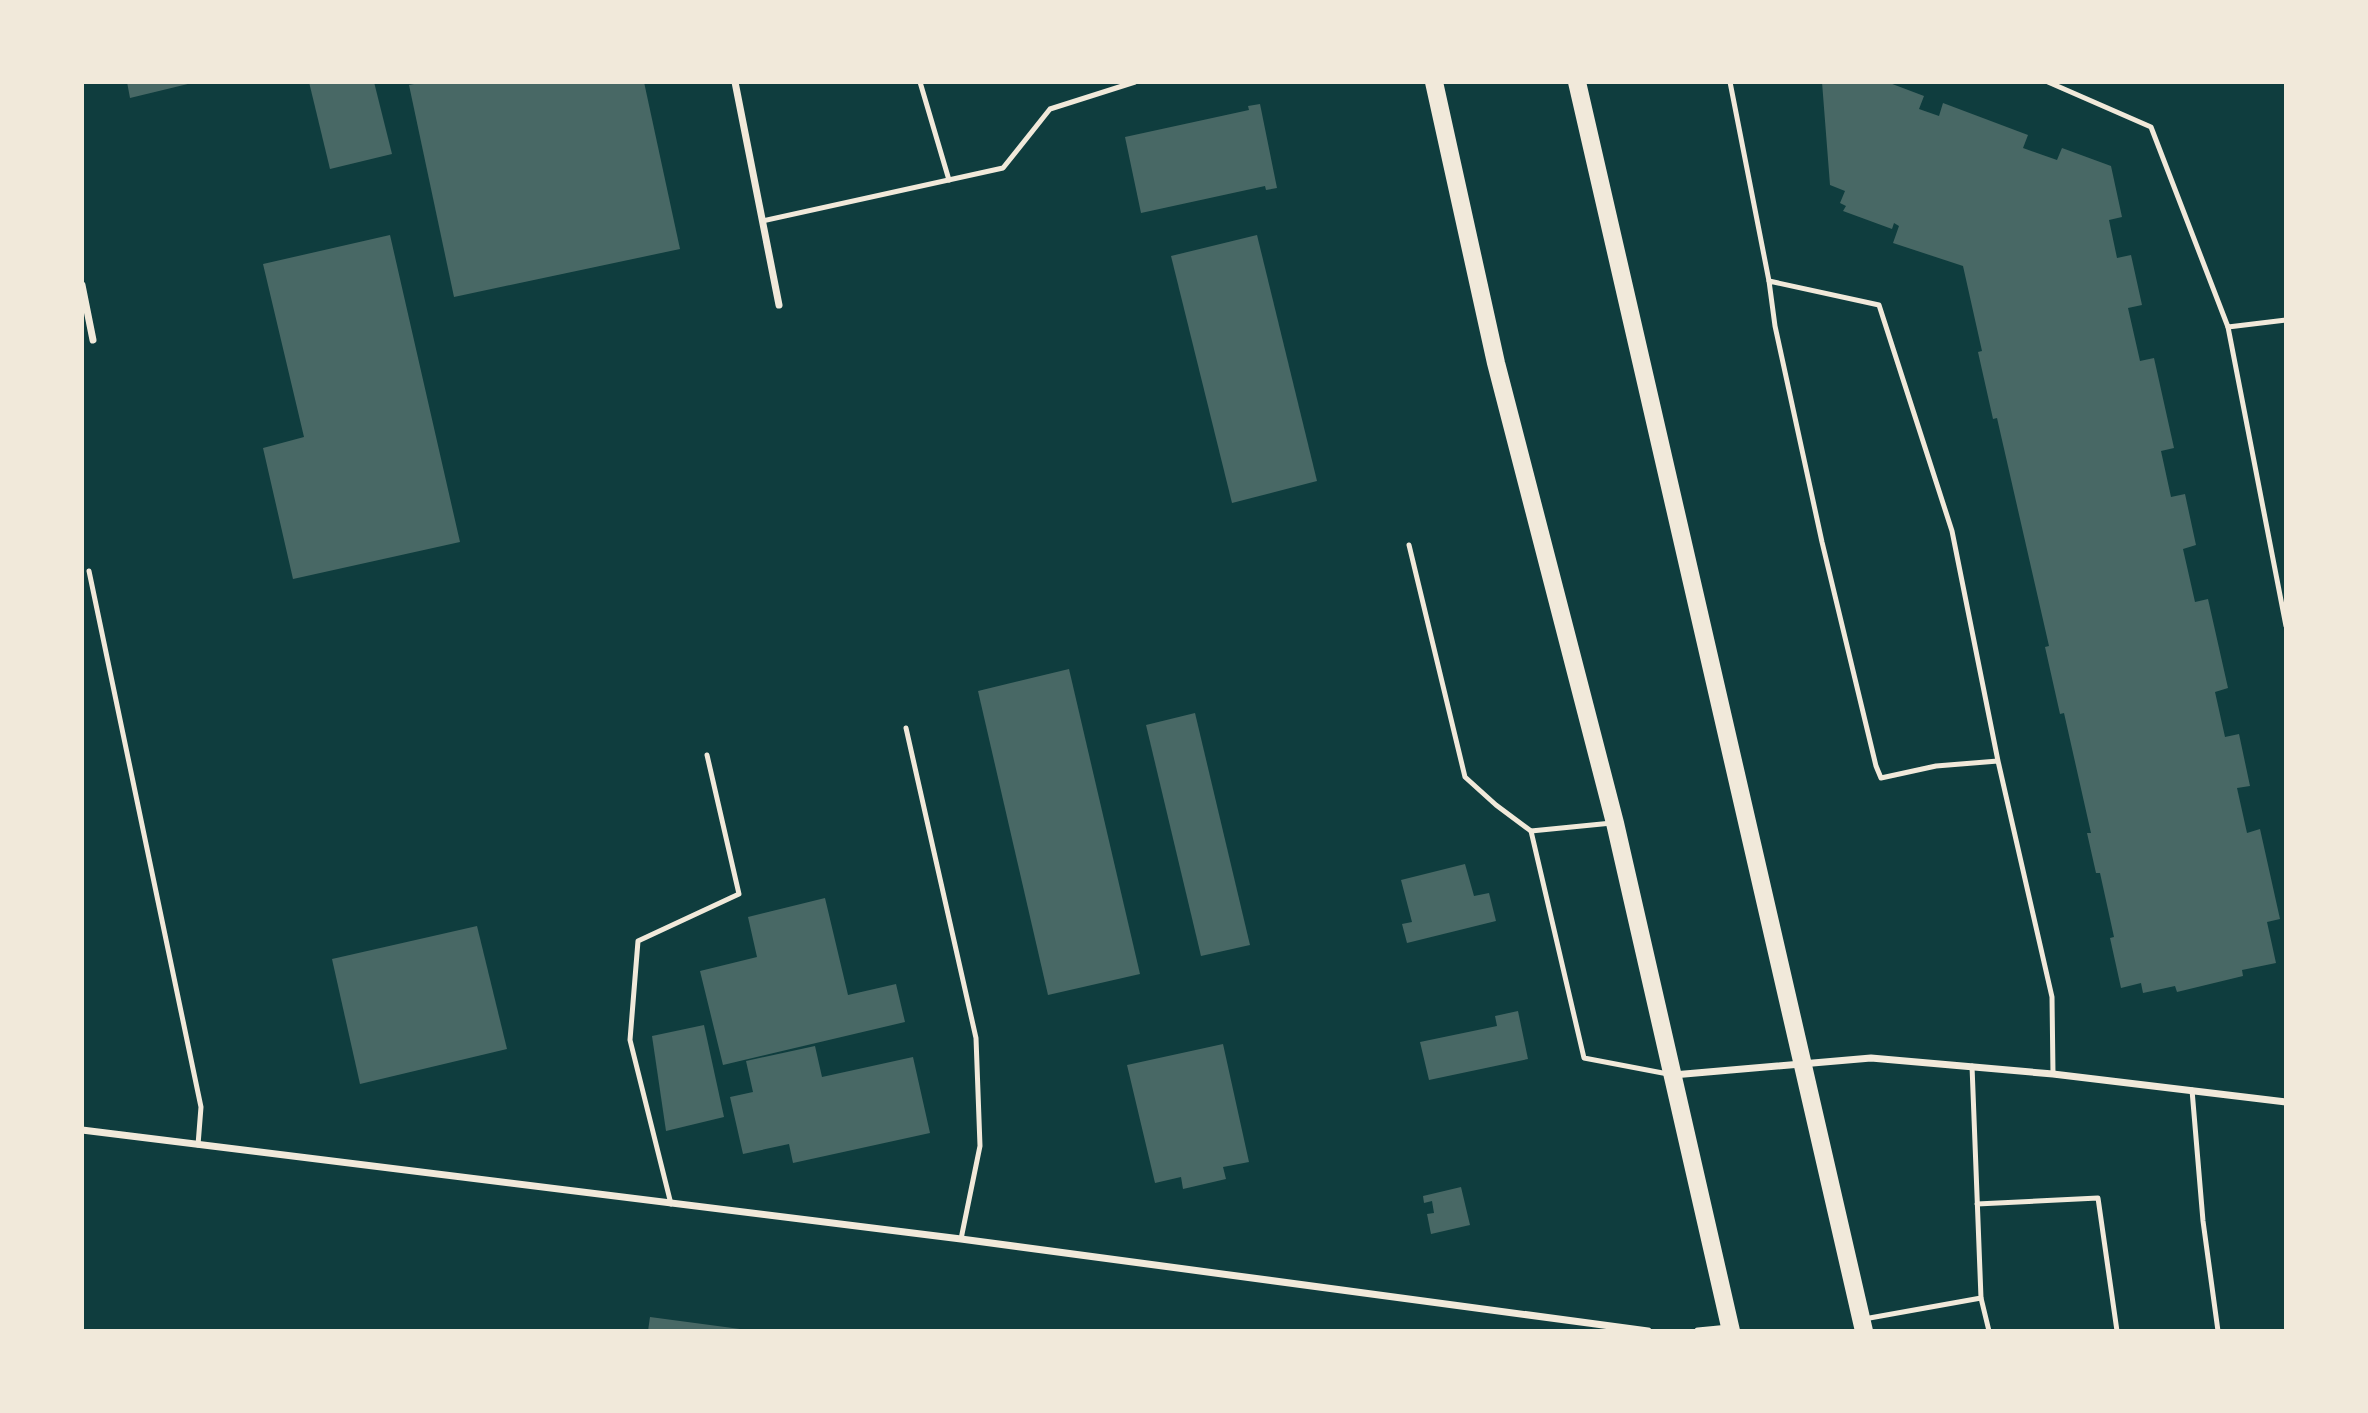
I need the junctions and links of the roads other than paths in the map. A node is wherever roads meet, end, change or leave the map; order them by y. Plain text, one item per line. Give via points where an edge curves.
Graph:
1 (735, 82) edge
2 (920, 82) edge
3 (1135, 82) edge
4 (1434, 82) edge
5 (1577, 82) edge
6 (1730, 82) edge
7 (2048, 82) edge
8 (1123, 84) edge
9 (948, 180) junction
10 (762, 221) junction
11 (1769, 281) junction
12 (82, 285) edge
13 (779, 305) dead end
14 (2286, 320) edge
15 (2228, 327) junction
16 (93, 340) dead end
17 (1409, 545) dead end
18 (89, 571) dead end
19 (2286, 625) edge
20 (906, 728) dead end
21 (708, 755) dead end
22 (1998, 761) junction
23 (1615, 823) junction
24 (1531, 831) junction
25 (1803, 1063) junction
26 (1972, 1066) junction
27 (2053, 1074) junction
28 (1673, 1075) junction
29 (2192, 1090) junction
30 (2286, 1102) edge
31 (82, 1130) edge
32 (198, 1145) junction
33 (671, 1204) junction
34 (1977, 1204) junction
35 (961, 1239) junction
36 (1980, 1298) junction
37 (1862, 1325) edge
38 (1730, 1329) edge
39 (1648, 1331) edge
40 (1698, 1331) edge
41 (1989, 1331) edge
42 (2117, 1331) edge
43 (2218, 1331) edge

1 - 10 street
2 - 9 lane
3 - 8 lane
4 - 23 main road via 1496,363
5 - 25 main road
6 - 11 lane
7 - 15 lane via 2151,127
8 - 9 lane via 1050,109 1003,168
9 - 10 lane
10 - 13 street
11 - 22 lane via 1879,305 1952,531
11 - 22 lane via 1822,542 1881,778 1936,766
12 - 16 street
14 - 15 lane
15 - 19 lane
17 - 24 lane via 1465,777
18 - 32 lane via 201,1107
20 - 35 lane via 976,1038 980,1146
21 - 33 lane via 739,894 638,941 630,1040
22 - 27 lane via 2052,997
23 - 24 lane
23 - 28 main road
24 - 28 lane via 1584,1058
25 - 26 street via 1871,1058
25 - 28 street
25 - 37 main road
26 - 27 street
26 - 34 lane
27 - 29 street
28 - 38 main road
29 - 30 street
29 - 43 lane
31 - 32 street
32 - 33 street
33 - 35 street
34 - 36 lane
34 - 42 lane via 2098,1198
35 - 39 street
36 - 37 lane
36 - 41 lane
38 - 40 street

